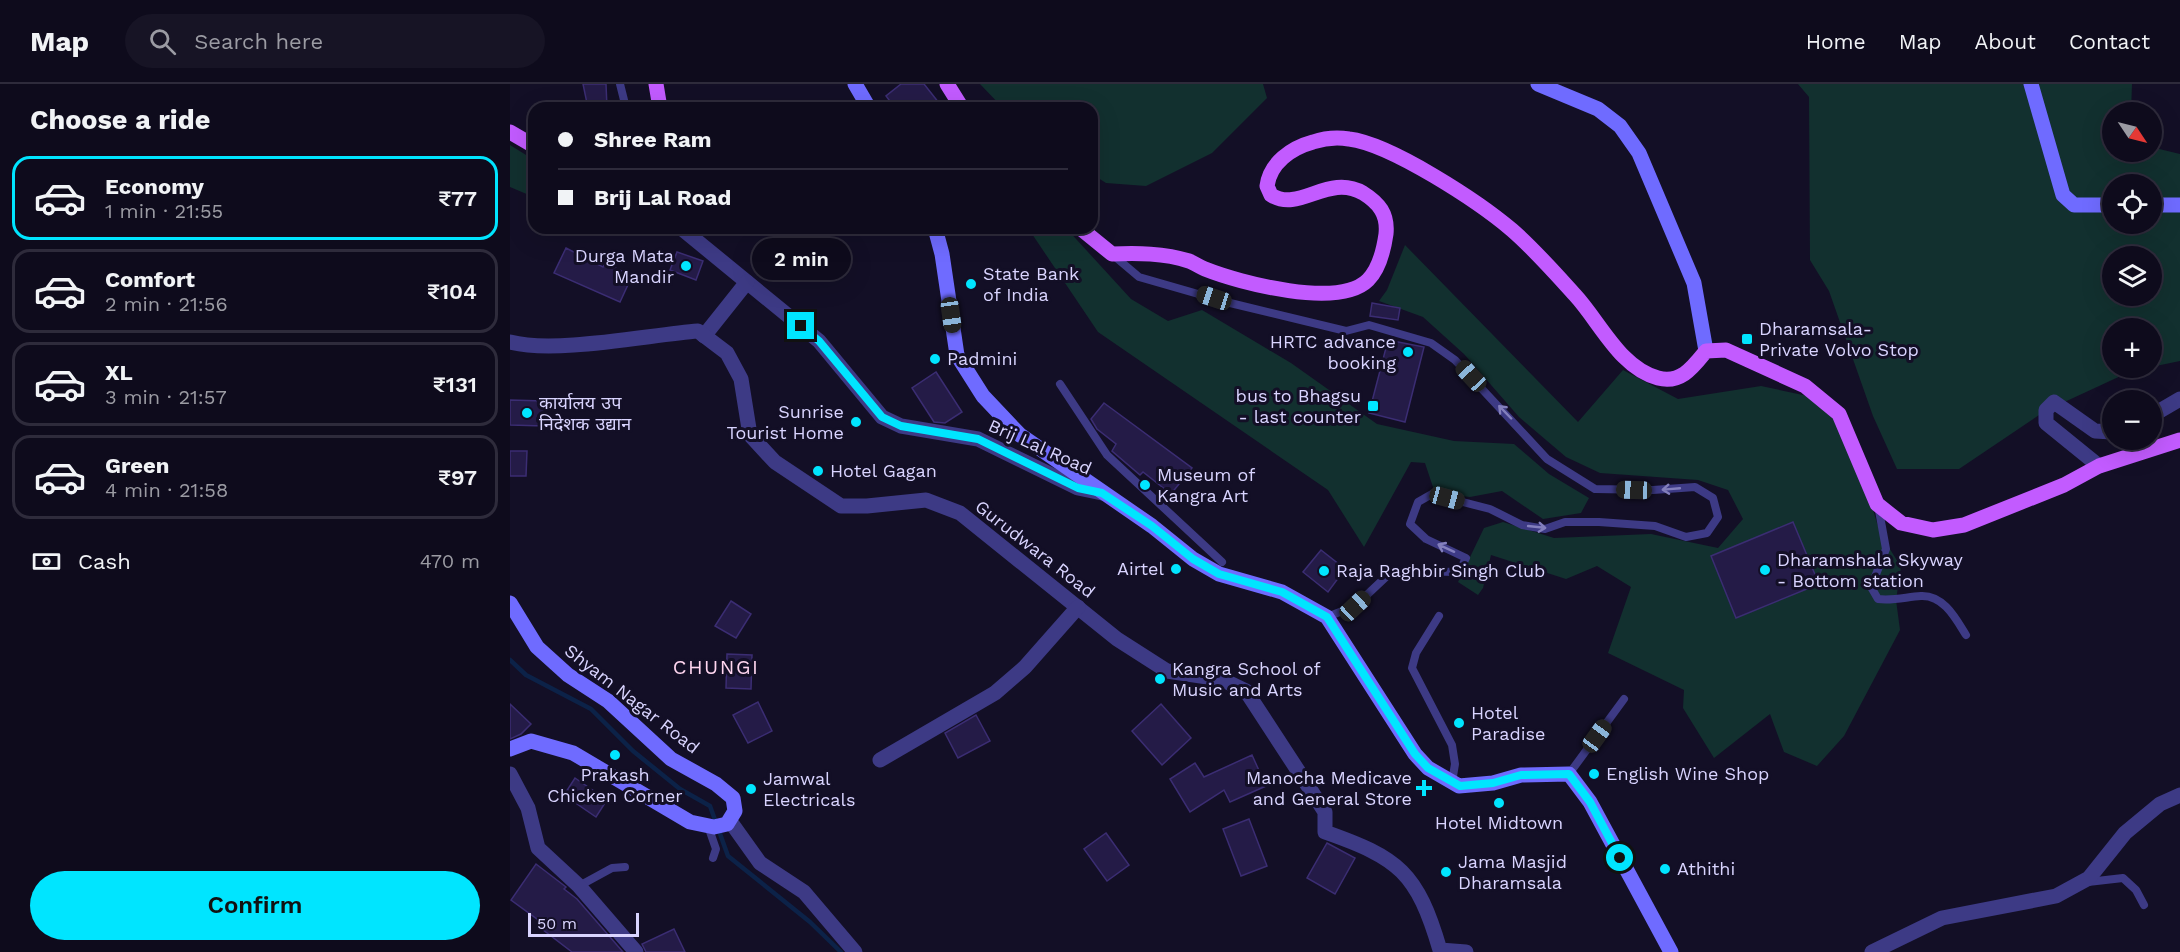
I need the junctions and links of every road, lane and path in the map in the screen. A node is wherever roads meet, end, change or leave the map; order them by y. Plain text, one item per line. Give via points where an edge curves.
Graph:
1 (620, 84) edge
2 (656, 84) edge
3 (855, 84) edge
4 (947, 84) edge
5 (1538, 84) edge
6 (2031, 84) edge
7 (624, 102) edge
8 (659, 102) edge
9 (865, 102) edge
10 (958, 102) edge
11 (510, 132) edge
12 (528, 142) edge
13 (2102, 205) edge
14 (2162, 205) edge
15 (2180, 205) edge
16 (688, 234) edge
17 (937, 234) edge
18 (1087, 234) edge
19 (1112, 254) junction
20 (747, 282) junction
21 (704, 336) junction
22 (510, 342) edge
23 (1706, 351) junction
24 (1060, 384) dead end
25 (2180, 399) edge
26 (2162, 410) edge
27 (2102, 431) edge
28 (2180, 440) edge
29 (2099, 466) junction
30 (1102, 493) junction
31 (1877, 504) junction
32 (1222, 562) dead end
33 (510, 603) edge
34 (1078, 608) junction
35 (1439, 616) dead end
36 (1327, 617) junction
37 (1966, 635) dead end
38 (1624, 699) dead end
39 (510, 749) edge
40 (880, 760) dead end
41 (510, 774) edge
42 (1569, 774) junction
43 (1452, 782) junction
44 (2180, 795) edge
45 (720, 825) junction
46 (713, 858) dead end
47 (625, 867) dead end
48 (2081, 882) junction
49 (579, 886) junction
50 (2144, 905) dead end
51 (636, 952) edge
52 (855, 952) edge
53 (1466, 952) edge
54 (1668, 952) edge
55 (1872, 952) edge

1 - 7 lane
2 - 8 main road
3 - 9 main road
4 - 10 main road
5 - 23 main road via 1598,109 1620,126 1639,153 1694,283
6 - 13 main road via 2063,195 2074,205
11 - 12 main road
14 - 15 main road
16 - 20 street, Brij Lal Road
17 - 30 main road via 957,355 978,388 1020,435
18 - 19 main road
19 - 23 main road via 1140,252 1189,261 1243,280 1312,294 1347,293 1368,280 1376,269 1385,236 1382,210 1362,193 1344,186 1286,200 1271,195 1267,186 1272,169 1294,149 1323,140 1352,139 1401,158 1443,181 1512,230 1637,367 1657,378 1674,380 1690,372
36 -> 19 lane via 1355,606 1388,575 1403,571 1459,572 1466,558 1426,539 1410,524 1418,502 1432,494 1545,529 1565,522 1654,526 1686,537 1707,533 1718,517 1713,498 1695,487 1595,489 1547,459 1455,360 1431,343 1369,325 1346,332 1226,302 1139,277
20 - 21 street
20 - 30 street, Brij Lal Road via 819,341 882,417 901,426 978,439 1078,488
21 - 22 street via 698,331 565,344
21 - 34 street, Gurudwara Road via 727,353 741,379 750,435 775,462 841,506 926,500 960,513
23 - 31 main road via 1726,350 1767,367 1804,386 1839,414
24 - 32 lane via 1107,455
25 - 26 street
27 - 29 street via 2054,402 2046,410 2046,423
28 - 29 main road
29 - 31 main road via 2064,485 1964,525 1933,530 1901,523
30 - 36 main road via 1219,574 1282,592
31 - 37 lane via 1886,549 1871,587 1878,599 1925,596 1949,608
33 - 45 main road, Shyam Nagar Road via 537,647 568,675 608,700 671,759 733,798 735,811
34 - 40 street via 995,693
34 - 53 street, Gurudwara Road via 1167,671 1221,679 1246,690 1324,812 1325,832 1371,848 1394,862 1423,902 1440,950
35 - 43 lane via 1416,653 1413,668 1452,745
36 - 43 main road via 1415,754 1428,768
38 - 42 lane
39 - 45 main road via 531,741 573,753 690,822
41 - 49 street via 528,808 538,848
42 - 43 main road via 1521,775 1460,786
42 - 54 main road via 1590,802
44 - 48 street via 2160,804 2125,833 2089,878
45 - 46 lane
45 - 52 street via 760,863 804,892
47 - 49 lane via 612,868
48 - 50 lane via 2123,878
48 - 55 street via 2056,896 1942,918
49 - 51 street

